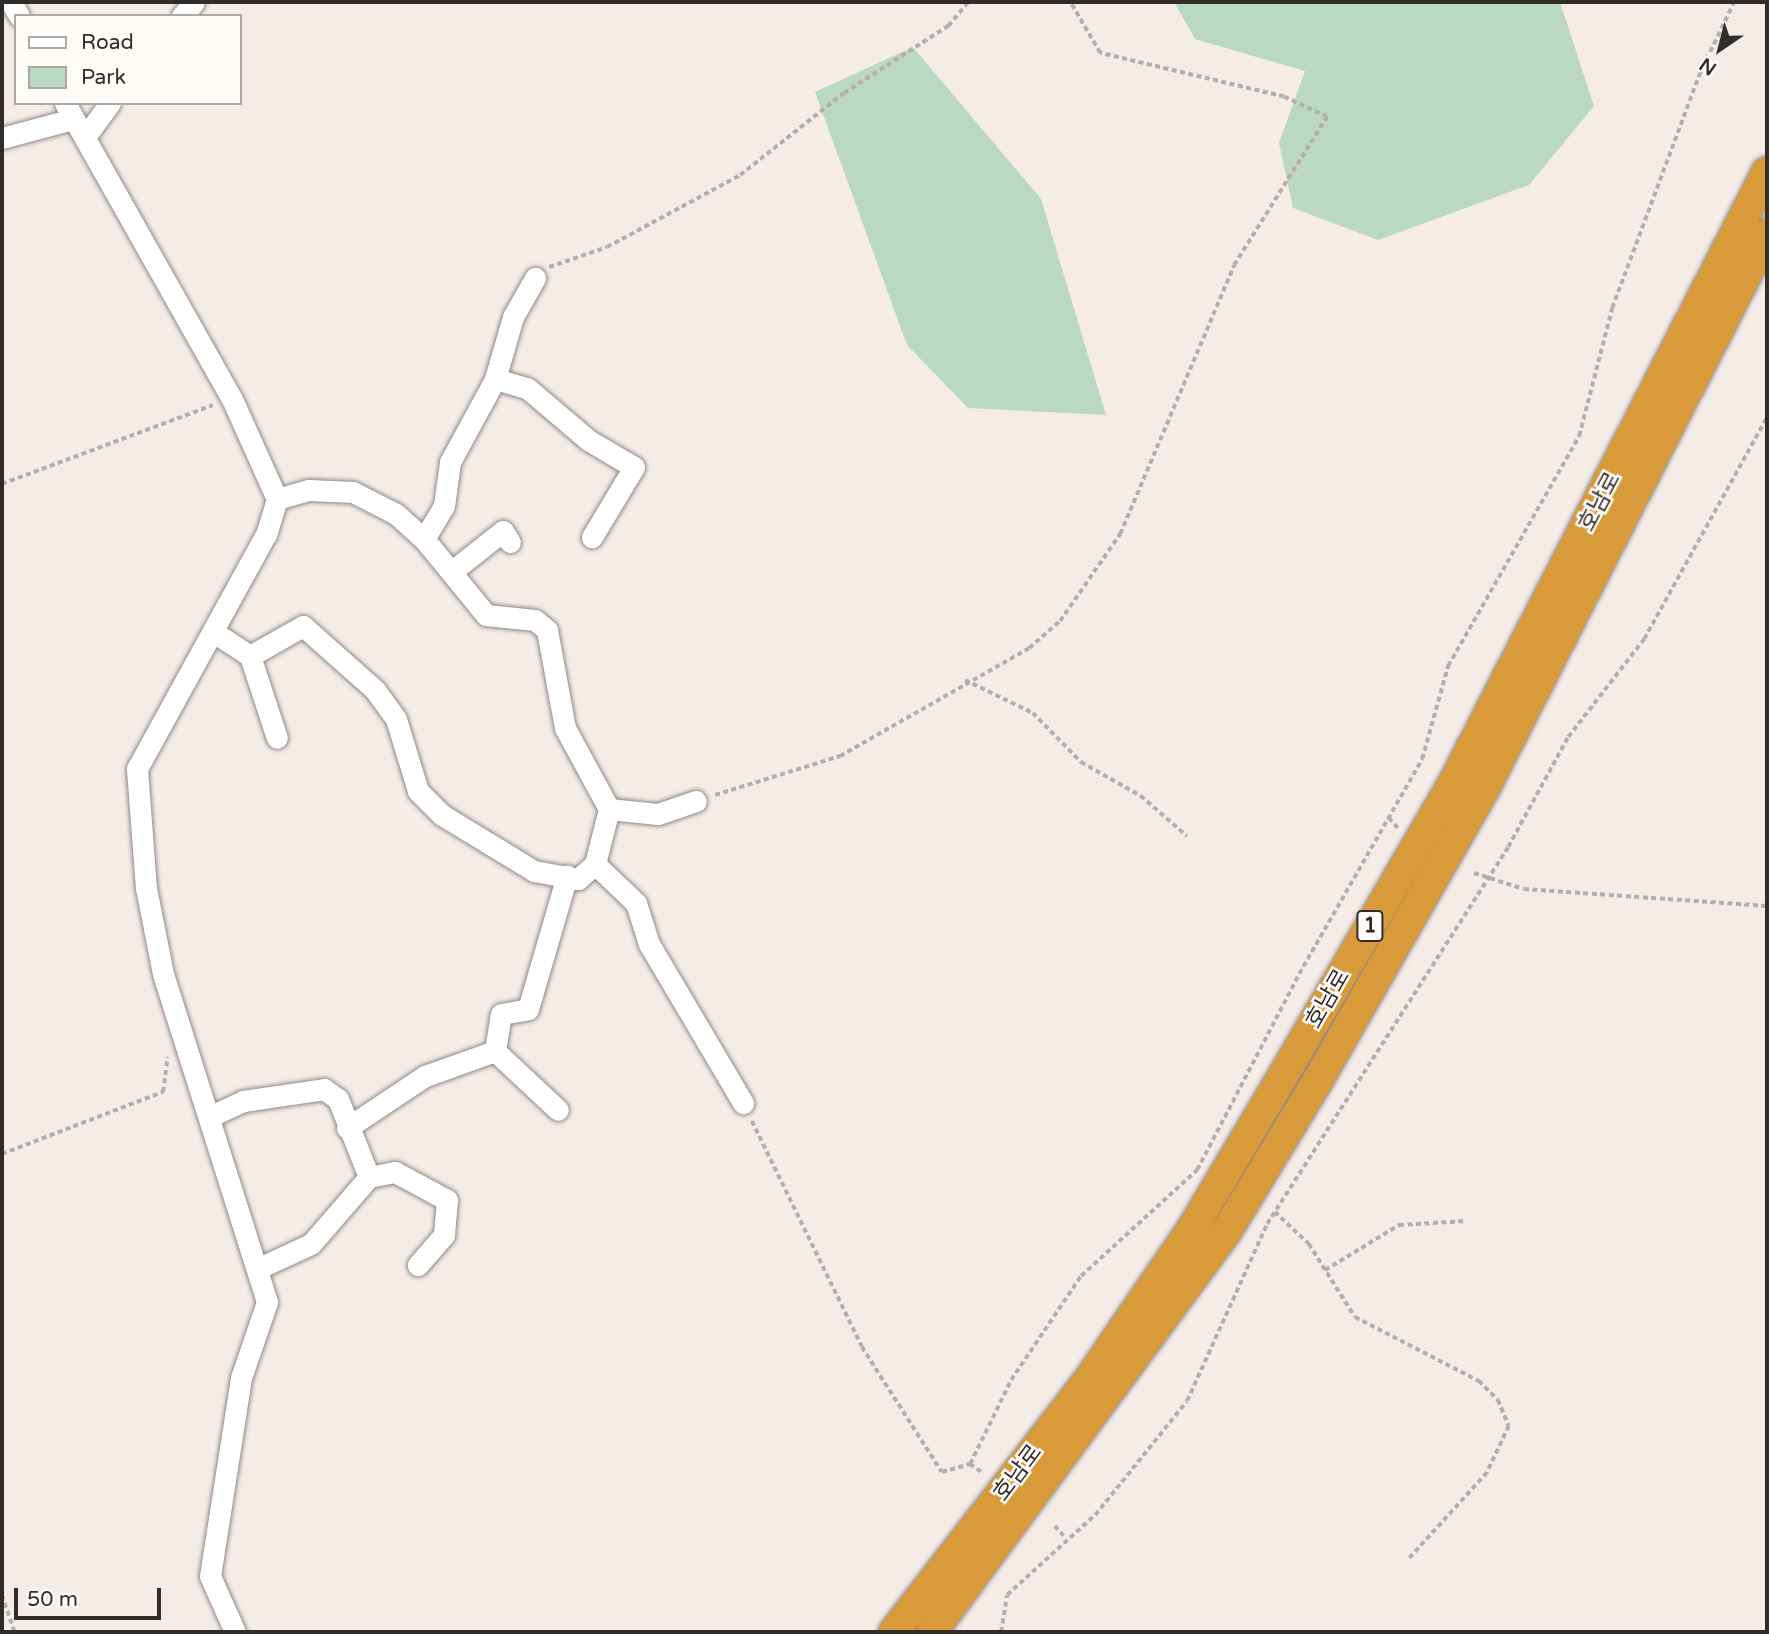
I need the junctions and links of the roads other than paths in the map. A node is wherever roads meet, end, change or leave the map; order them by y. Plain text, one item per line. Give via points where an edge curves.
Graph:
1 (106, 105) edge
2 (74, 120) edge
3 (2, 138) edge
4 (1767, 172) edge
5 (1767, 234) edge
6 (535, 278) road end
7 (495, 379) junction
8 (277, 499) junction
9 (592, 537) dead end
10 (424, 539) junction
11 (510, 542) dead end
12 (451, 572) junction
13 (215, 633) junction
14 (250, 656) junction
15 (277, 738) dead end
16 (696, 801) road end
17 (609, 809) junction
18 (595, 864) junction
19 (567, 876) junction
20 (495, 1051) junction
21 (743, 1103) road end
22 (558, 1110) dead end
23 (211, 1116) junction
24 (347, 1128) junction
25 (369, 1177) junction
26 (418, 1265) dead end
27 (259, 1268) junction
28 (235, 1632) edge
29 (894, 1632) edge
30 (932, 1632) edge

1 - 2 street
2 - 3 street
2 - 8 street via 232,399
4 - 29 highway, 호남로 / 1 via 1453,783 1242,1146 1086,1384
5 - 30 highway, 호남로 / 1 via 1483,791 1318,1080 1226,1231
6 - 7 street via 513,317
7 - 9 street via 527,388 588,440 634,467
7 - 10 street via 450,462 444,506
8 - 10 street via 309,490 353,492 396,514
8 - 13 street via 266,534
10 - 12 street
11 - 12 street via 503,531
12 - 17 street via 486,615 535,620 547,630 565,728
13 - 14 street
13 - 23 street via 137,769 146,888 180,1025
14 - 15 street
14 - 19 street via 303,626 375,691 396,719 418,791 442,816 504,856
16 - 17 street via 658,814
17 - 18 street
18 - 19 street via 578,879
18 - 21 street via 636,903 649,944
19 - 20 street via 528,1009 501,1014
20 - 22 street
20 - 24 street via 425,1076
23 - 24 street via 243,1101 324,1089 338,1099
23 - 27 street
24 - 25 street
25 - 26 street via 412,1176 447,1200 444,1235
25 - 27 street via 310,1244
27 - 28 street via 267,1301 241,1378 210,1576

